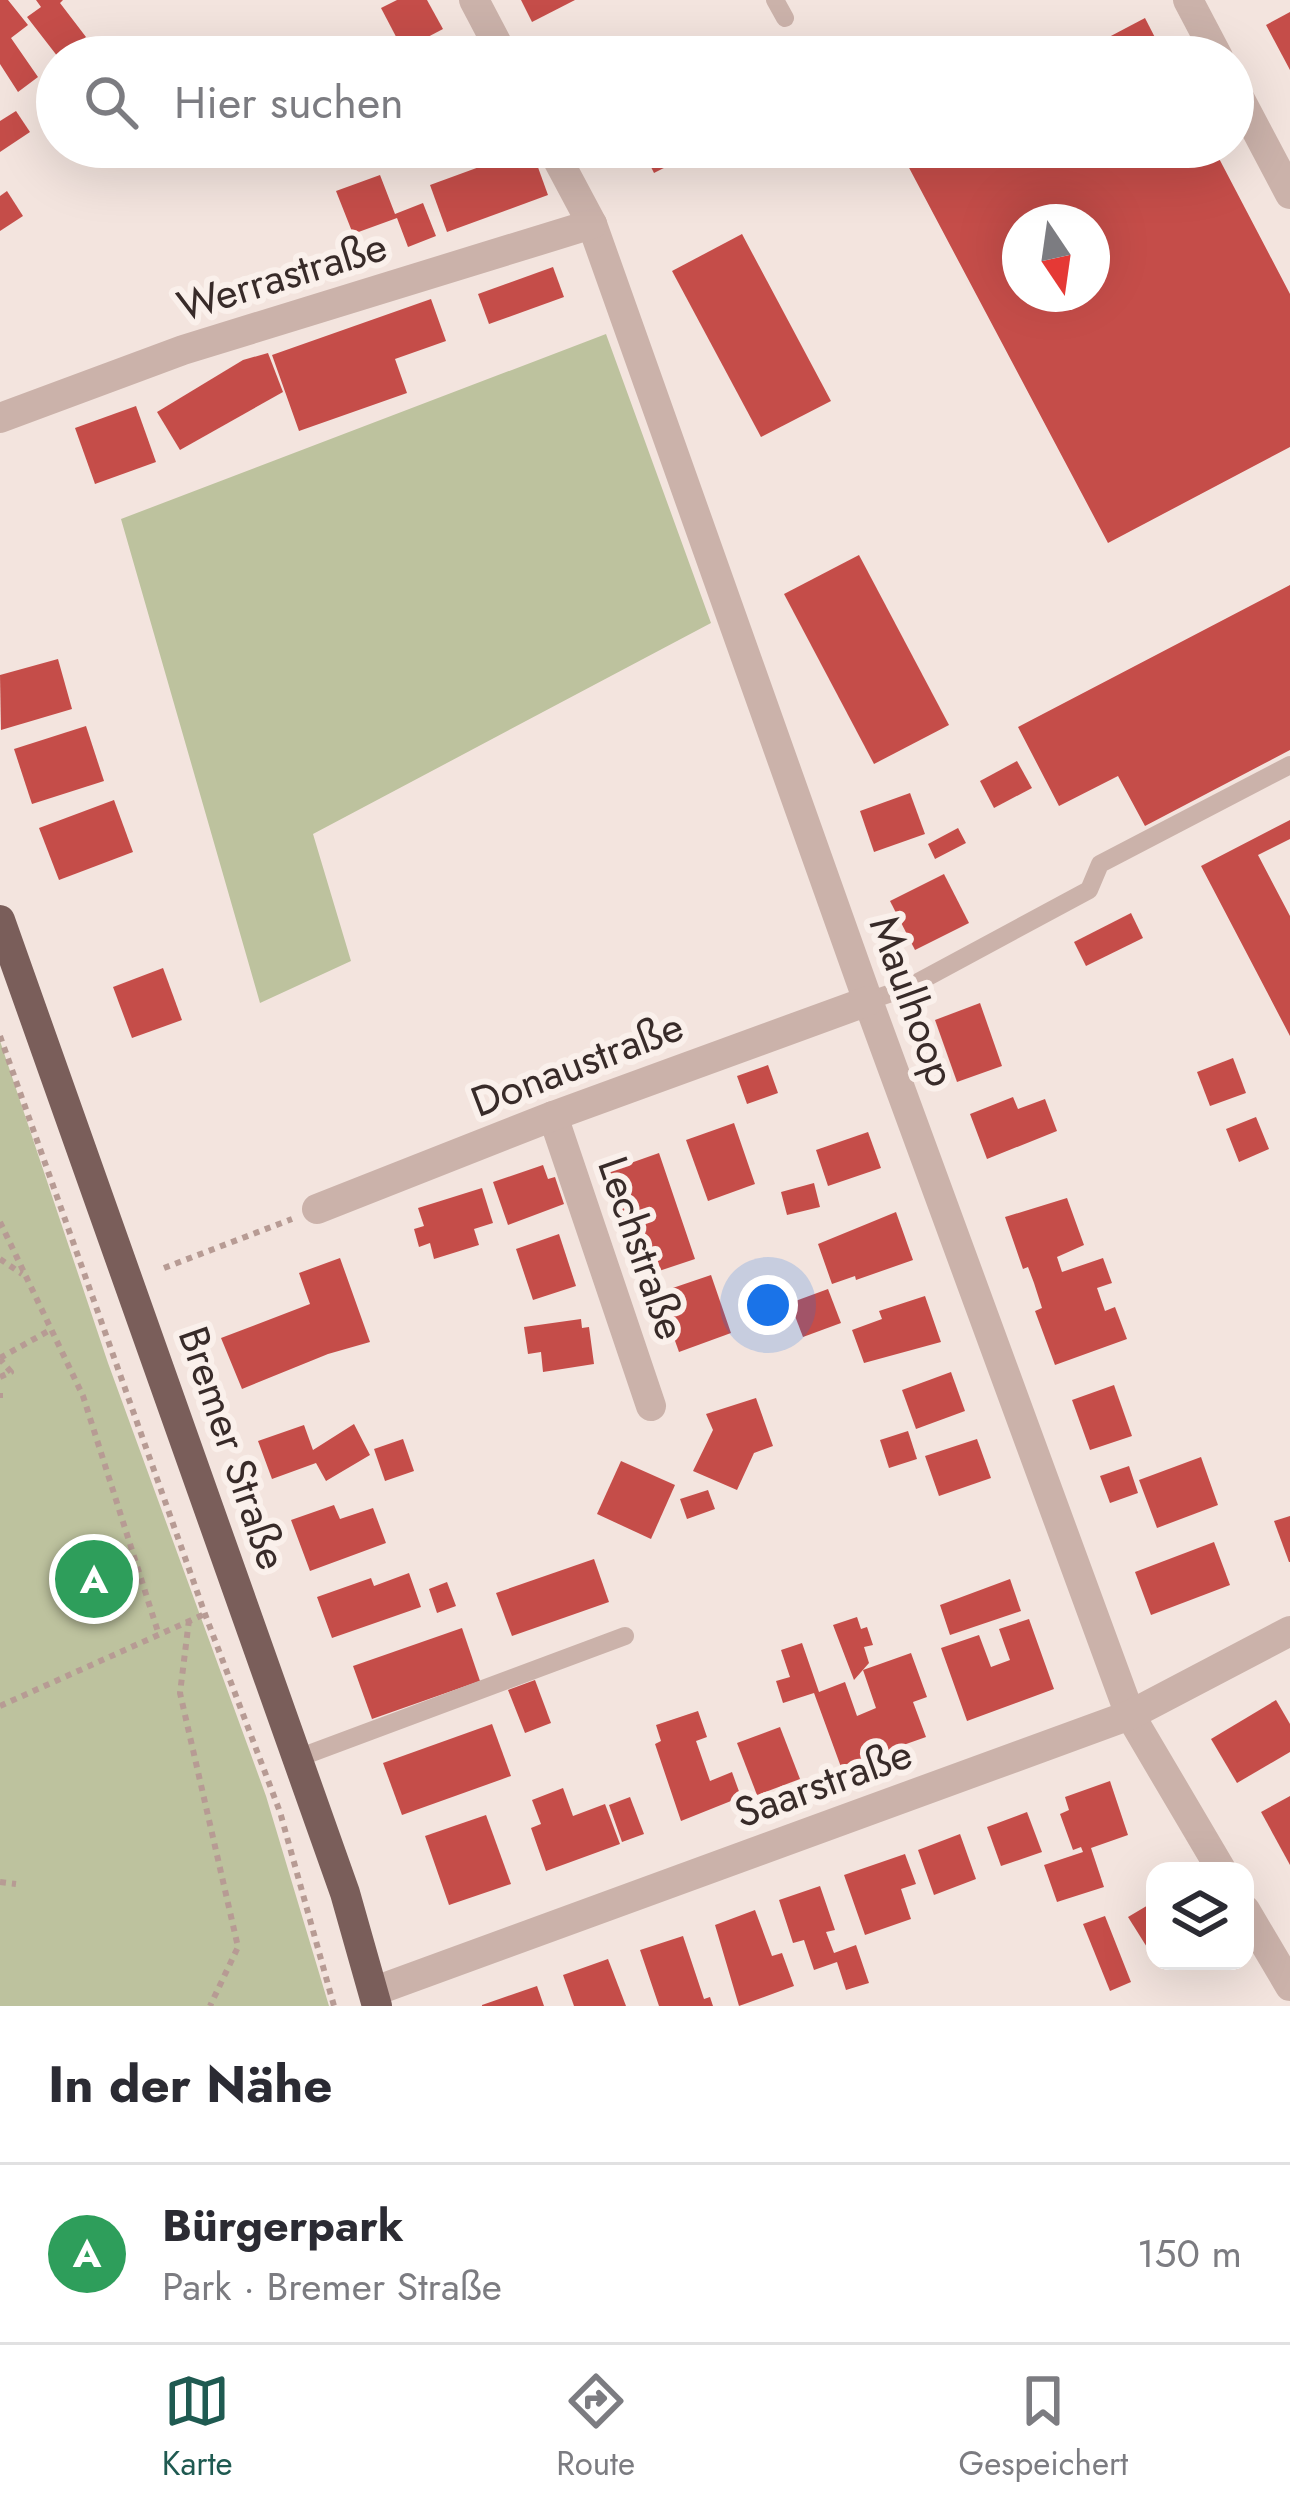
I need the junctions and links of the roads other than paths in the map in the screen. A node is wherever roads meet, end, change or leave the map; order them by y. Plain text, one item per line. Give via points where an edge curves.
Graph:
1 (474, 0) edge
2 (775, 0) edge
3 (1188, 0) edge
4 (785, 18) dead end
5 (493, 36) edge
6 (1207, 36) edge
7 (1254, 126) edge
8 (562, 168) edge
9 (1290, 194) edge
10 (592, 224) junction
11 (0, 418) edge
12 (1290, 765) edge
13 (0, 920) edge
14 (868, 1001) junction
15 (553, 1116) junction
16 (317, 1209) road end
17 (651, 1406) dead end
18 (1290, 1631) edge
19 (625, 1636) dead end
20 (1130, 1715) junction
21 (298, 1758) junction
22 (1217, 1862) edge
23 (1254, 1925) edge
24 (1290, 1986) edge
25 (376, 1998) edge

1 - 5 street
2 - 4 lane
3 - 6 street
7 - 9 street
8 - 10 street, Maulhoop
10 - 11 street, Werrastraße via 183,350
10 - 14 street, Maulhoop
12 - 14 lane via 1100,864 1089,890
13 - 21 main road, Bremer Straße
14 - 15 street, Donaustraße
14 - 20 street, Maulhoop
15 - 16 street, Donaustraße
15 - 17 street, Lechstraße
18 - 20 street, Saarstraße
19 - 21 lane
20 - 22 street, Maulhoop
20 - 25 street, Saarstraße
21 - 25 main road, Bremer Straße
23 - 24 street

